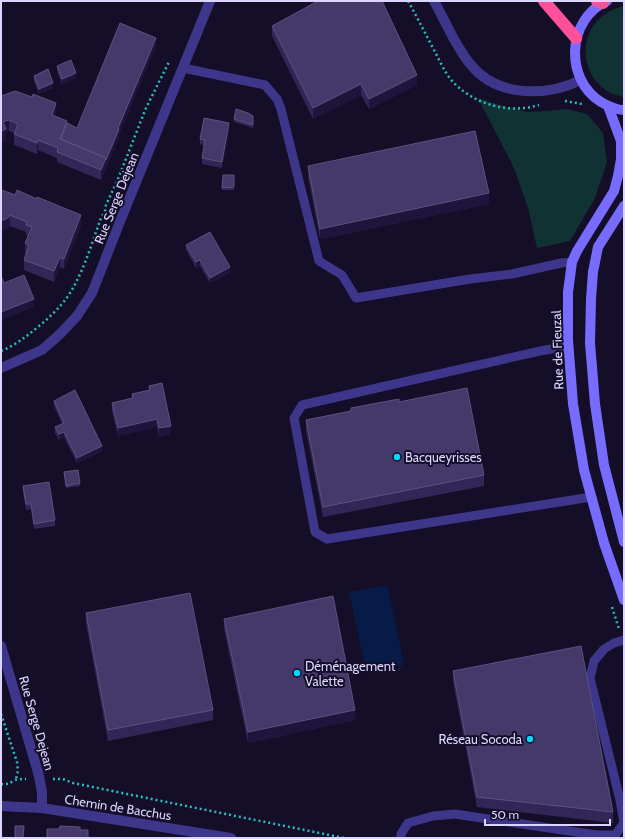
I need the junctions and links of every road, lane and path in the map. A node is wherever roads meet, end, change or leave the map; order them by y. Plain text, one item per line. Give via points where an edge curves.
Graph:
1 (210, 1) edge
2 (434, 1) edge
3 (544, 1) edge
4 (602, 2) edge
5 (576, 38) junction
6 (169, 62) dead end
7 (182, 68) junction
8 (581, 80) junction
9 (608, 106) junction
10 (624, 110) edge
11 (624, 206) edge
12 (572, 262) junction
13 (568, 346) junction
14 (1, 351) edge
15 (1, 368) edge
16 (591, 498) junction
17 (624, 542) edge
18 (624, 600) edge
19 (624, 640) edge
20 (1, 646) edge
21 (4, 663) edge
22 (1, 714) edge
23 (40, 779) junction
24 (16, 780) junction
25 (1, 784) edge
26 (1, 806) edge
27 (42, 808) junction
28 (231, 838) edge
29 (344, 838) edge
30 (401, 838) edge

1 - 7 street, Rue Serge Dejean
2 - 8 street via 471,66 492,82 514,90 535,91 571,85
3 - 5 highway
4 - 5 street via 586,18
5 - 8 street via 574,52
6 - 14 path via 146,108 82,271 73,287 60,307 44,322 29,335
7 - 12 lane via 265,85 277,99 319,261 342,275 356,298
7 - 15 street, Rue Serge Dejean via 92,293 77,316 42,350
8 - 9 street via 597,99
9 - 10 street
9 - 12 street, Rue de Fieuzal via 622,141 618,176 614,192
11 - 17 street via 598,247 590,299 590,343 604,465
12 - 13 street, Rue de Fieuzal via 568,292
13 - 16 street, Rue de Fieuzal via 573,404
13 - 16 lane via 302,405 294,418 315,532 327,539
16 - 18 street, Rue de Fieuzal
19 - 30 lane via 604,649 594,661 590,678 624,823 615,836 455,814 433,816 408,824
20 - 21 street, Rue Serge Dejean
21 - 23 street, Rue Serge Dejean
22 - 24 path via 16,762
23 - 24 path
23 - 27 street, Rue Serge Dejean
23 - 29 path via 63,779
24 - 25 path
26 - 27 street, Chemin de Bacchus
27 - 28 street, Chemin de Bacchus

